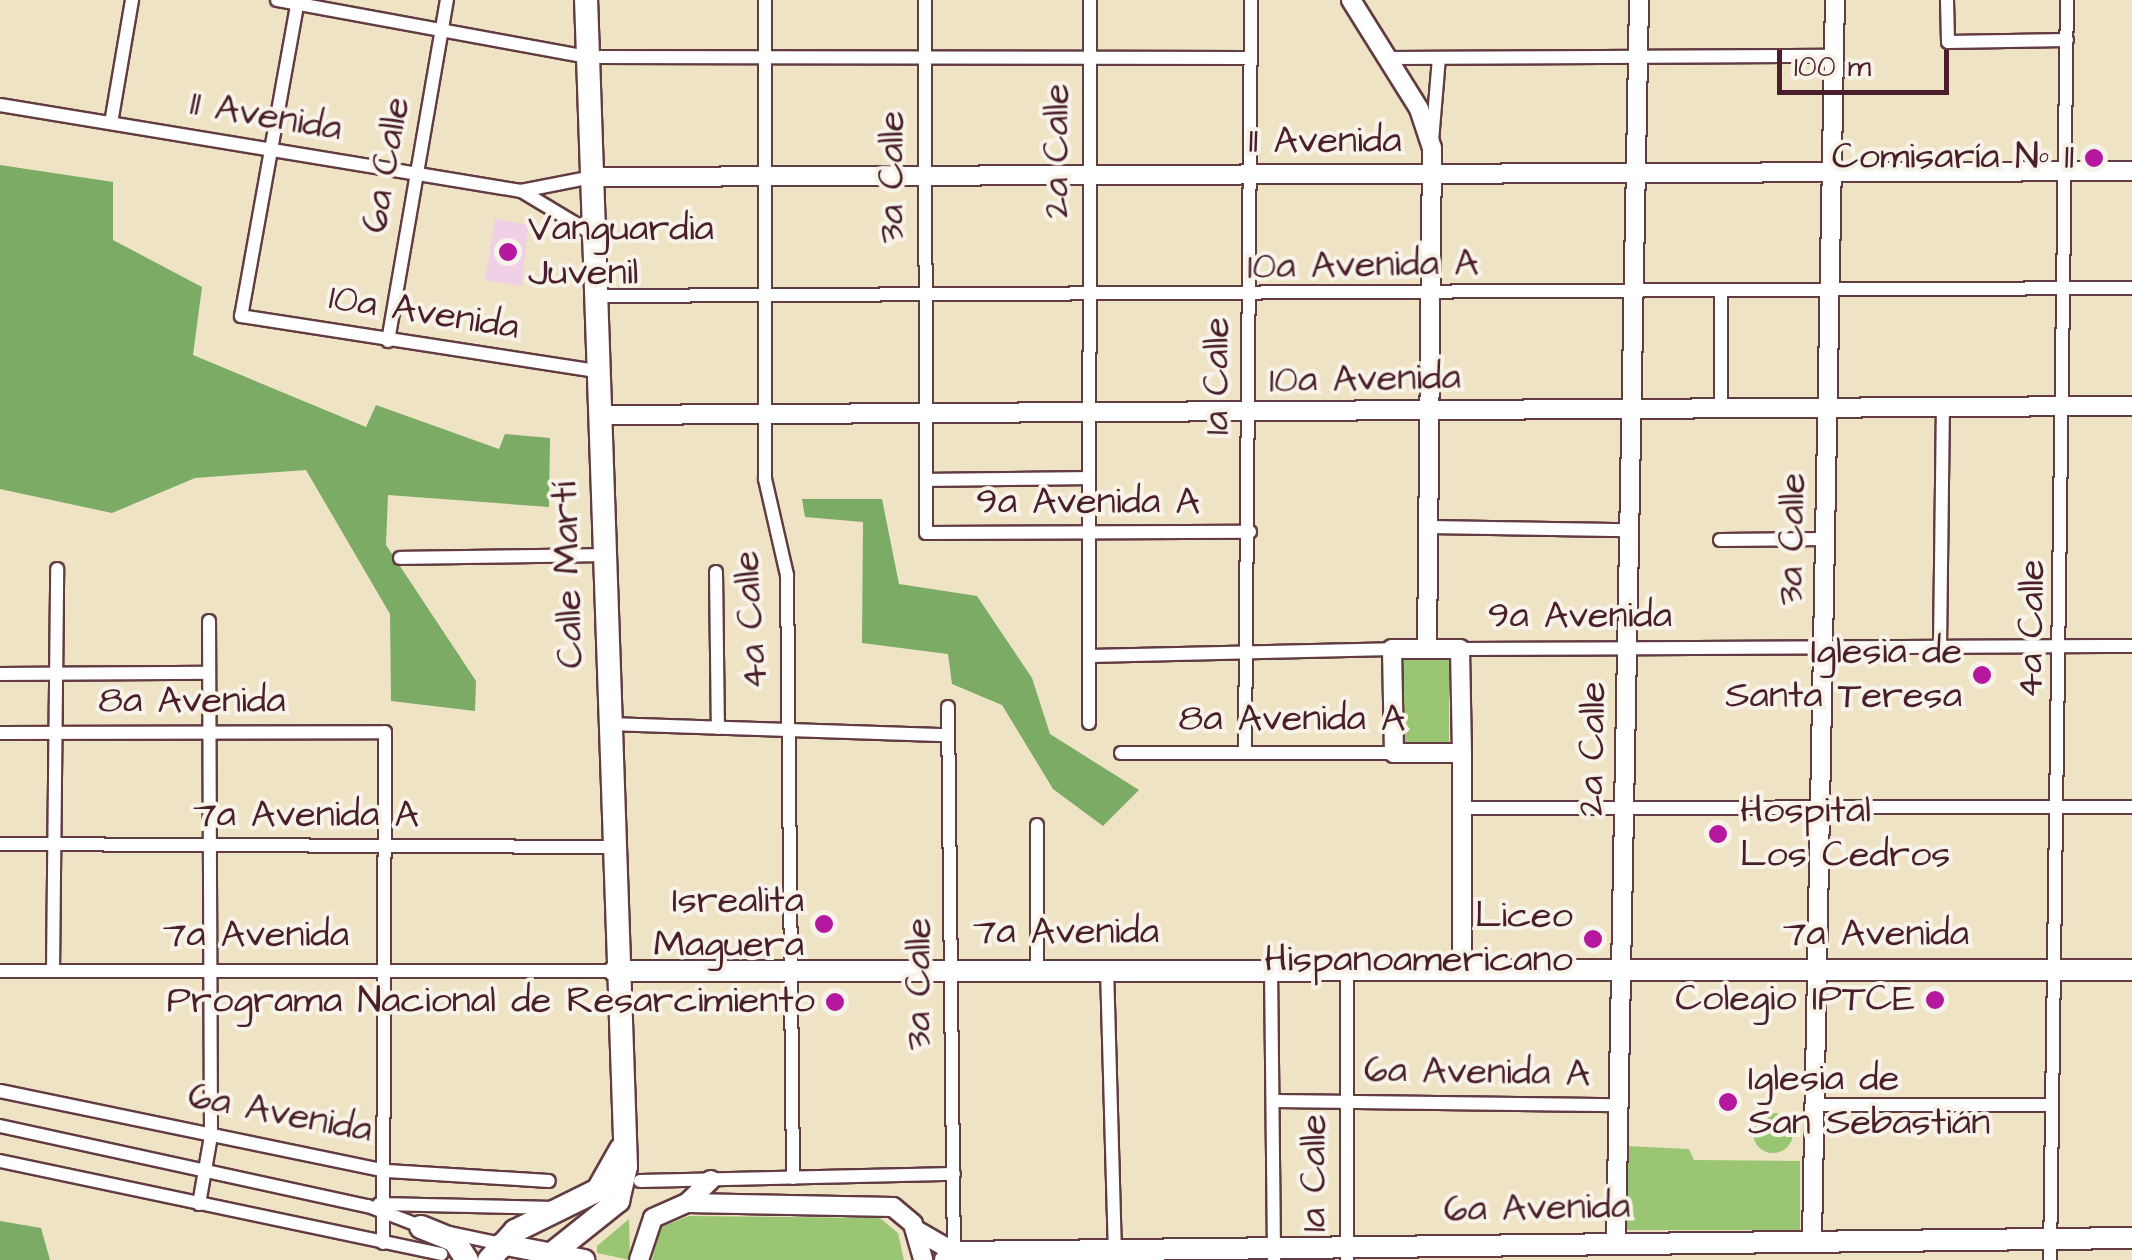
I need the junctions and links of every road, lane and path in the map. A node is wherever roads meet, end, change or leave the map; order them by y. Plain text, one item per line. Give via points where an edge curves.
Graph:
1 (132, 0) edge
2 (278, 0) edge
3 (447, 0) edge
4 (586, 0) edge
5 (764, 0) edge
6 (925, 0) edge
7 (1090, 0) edge
8 (1250, 0) edge
9 (1350, 0) edge
10 (1639, 0) edge
11 (1835, 0) edge
12 (1947, 0) edge
13 (2066, 0) edge
14 (298, 2) edge
15 (443, 26) junction
16 (2067, 40) junction
17 (1834, 56) junction
18 (588, 57) junction
19 (764, 57) junction
20 (925, 57) junction
21 (1090, 58) junction
22 (1250, 58) junction
23 (1390, 58) junction
24 (1439, 58) junction
25 (1638, 59) junction
26 (0, 106) edge
27 (111, 123) junction
28 (1432, 148) junction
29 (273, 152) junction
30 (2132, 170) edge
31 (2070, 171) junction
32 (1832, 173) junction
33 (1433, 174) junction
34 (1636, 174) junction
35 (1090, 175) junction
36 (1250, 175) junction
37 (414, 176) junction
38 (764, 176) junction
39 (926, 176) junction
40 (592, 177) junction
41 (521, 191) junction
42 (593, 234) junction
43 (2068, 288) junction
44 (2132, 288) edge
45 (1830, 291) junction
46 (1721, 292) junction
47 (1634, 294) junction
48 (1431, 295) junction
49 (595, 296) junction
50 (1250, 297) junction
51 (1090, 298) junction
52 (926, 300) junction
53 (765, 301) junction
54 (388, 341) junction
55 (598, 372) junction
56 (2067, 406) junction
57 (2132, 406) edge
58 (1943, 407) junction
59 (1722, 410) junction
60 (1828, 410) junction
61 (1431, 411) junction
62 (1632, 411) junction
63 (1090, 414) junction
64 (1250, 414) junction
65 (599, 415) junction
66 (765, 416) junction
67 (926, 416) junction
68 (1090, 478) junction
69 (926, 480) junction
70 (1428, 527) junction
71 (1629, 530) junction
72 (1250, 532) junction
73 (926, 533) joint
74 (1089, 534) junction
75 (1825, 539) junction
76 (1720, 540) dead end
77 (603, 555) junction
78 (400, 558) dead end
79 (57, 569) dead end
80 (716, 572) dead end
81 (209, 621) dead end
82 (1940, 646) junction
83 (2063, 646) junction
84 (2132, 646) edge
85 (1392, 648) junction
86 (1823, 648) junction
87 (1426, 649) junction
88 (1460, 649) junction
89 (1628, 650) junction
90 (1250, 653) junction
91 (1089, 656) junction
92 (209, 673) junction
93 (0, 674) edge
94 (56, 674) junction
95 (948, 708) dead end
96 (1089, 723) dead end
97 (608, 724) junction
98 (718, 728) junction
99 (788, 730) junction
100 (56, 732) junction
101 (210, 732) junction
102 (0, 733) edge
103 (947, 735) junction
104 (1245, 752) junction
105 (1121, 753) dead end
106 (1394, 753) junction
107 (1462, 753) junction
108 (2058, 807) junction
109 (2132, 807) edge
110 (1462, 808) junction
111 (1625, 808) junction
112 (1820, 808) junction
113 (1037, 825) dead end
114 (0, 844) edge
115 (54, 845) junction
116 (210, 845) junction
117 (386, 846) junction
118 (612, 847) junction
119 (1462, 965) junction
120 (1272, 966) junction
121 (1347, 966) junction
122 (1621, 967) junction
123 (1037, 968) junction
124 (1107, 968) junction
125 (952, 969) junction
126 (791, 970) junction
127 (2053, 970) junction
128 (2132, 970) edge
129 (53, 971) junction
130 (210, 971) junction
131 (383, 971) junction
132 (614, 971) junction
133 (1818, 971) junction
134 (0, 972) edge
135 (0, 1091) edge
136 (1274, 1101) junction
137 (1348, 1102) junction
138 (1618, 1105) junction
139 (2051, 1105) junction
140 (1815, 1106) junction
141 (0, 1126) edge
142 (211, 1136) junction
143 (620, 1149) junction
144 (0, 1161) edge
145 (205, 1170) junction
146 (387, 1171) junction
147 (954, 1174) junction
148 (793, 1178) junction
149 (711, 1180) junction
150 (550, 1181) dead end
151 (640, 1181) dead end
152 (687, 1203) junction
153 (199, 1204) junction
154 (386, 1209) junction
155 (558, 1211) junction
156 (916, 1230) junction
157 (2132, 1238) edge
158 (434, 1242) junction
159 (383, 1243) junction
160 (566, 1250) edge
161 (1812, 1250) edge
162 (2050, 1250) edge
163 (1615, 1251) edge
164 (495, 1252) edge
165 (1347, 1253) edge
166 (1274, 1255) edge
167 (1115, 1256) edge
168 (951, 1257) edge
169 (467, 1260) edge
170 (639, 1260) edge
171 (923, 1260) edge

1 - 27 street
2 - 14 street
3 - 15 street, 6a Calle
4 - 18 highway, Calle Martí
5 - 19 street, 4a Calle
6 - 20 street, 3a Calle
7 - 21 street, 2a Calle
8 - 22 street, 1a Calle
9 - 23 main road
10 - 25 main road, 2a Calle
11 - 17 main road, 3a Calle
12 - 16 street via 1948,42
13 - 16 street, 4a Calle
14 - 15 street
14 - 29 street
15 - 18 street
15 - 37 street, 6a Calle
16 - 31 street, 4a Calle
17 - 25 street
17 - 32 main road, 3a Calle
18 - 19 street
18 - 40 highway, Calle Martí
19 - 20 street
19 - 38 street, 4a Calle
20 - 21 street
20 - 39 street, 3a Calle
21 - 22 street
21 - 35 street, 2a Calle
22 - 36 street, 1a Calle
23 - 24 street
23 - 28 main road
24 - 25 street
24 - 28 street
25 - 34 main road, 2a Calle
26 - 27 street, 11 Avenida
27 - 29 street, 11 Avenida
28 - 33 main road
29 - 37 street, 11 Avenida
29 - 54 street, 10a Avenida via 242,316
30 - 31 main road, 11 Avenida
31 - 32 main road, 11 Avenida
31 - 43 street, 4a Calle
32 - 34 main road, 11 Avenida
32 - 45 main road, 3a Calle
33 - 34 main road, 11 Avenida
33 - 36 main road, 11 Avenida
33 - 48 main road
34 - 47 main road, 2a Calle
35 - 36 main road, 11 Avenida
35 - 39 main road, 11 Avenida
35 - 51 street, 2a Calle
36 - 50 street, 1a Calle
37 - 41 street, 11 Avenida
37 - 54 street, 6a Calle
38 - 39 main road, 11 Avenida
38 - 40 main road, 11 Avenida
38 - 53 street, 4a Calle
39 - 52 street, 3a Calle
40 - 41 street, 11 Avenida
40 - 42 highway, Calle Martí
41 - 42 street, 11 Avenida
42 - 49 highway, Calle Martí
43 - 44 street, 10a Avenida A
43 - 45 street, 10a Avenida A
43 - 56 street, 4a Calle
45 - 46 street, 10a Avenida A
45 - 60 main road, 3a Calle
46 - 47 street, 10a Avenida A
46 - 59 street
47 - 48 street, 10a Avenida A
47 - 62 main road, 2a Calle
48 - 50 street, 10a Avenida A
48 - 61 main road
49 - 53 street, 10a Avenida A
49 - 55 highway, Calle Martí
50 - 51 street, 10a Avenida A
50 - 64 street, 1a Calle
51 - 52 street, 10a Avenida A
51 - 63 street, 2a Calle
52 - 53 street, 10a Avenida A
52 - 67 street, 3a Calle
53 - 66 street, 4a Calle
54 - 55 street, 10a Avenida
55 - 65 highway, Calle Martí
56 - 57 main road, 10a Avenida
56 - 58 main road, 10a Avenida
56 - 83 street, 4a Calle
58 - 60 main road, 10a Avenida
58 - 82 street
59 - 60 main road, 10a Avenida
59 - 62 main road, 10a Avenida
60 - 75 main road, 3a Calle
61 - 62 main road, 10a Avenida
61 - 64 main road, 10a Avenida
61 - 70 main road
62 - 71 main road, 2a Calle
63 - 64 main road, 10a Avenida
63 - 67 main road, 10a Avenida
63 - 68 street, 2a Calle
64 - 72 street, 1a Calle
65 - 66 main road, 10a Avenida
65 - 77 highway, Calle Martí
66 - 67 main road, 10a Avenida
66 - 99 street, 4a Calle via 766,496 787,575
67 - 69 street, 3a Calle
68 - 69 street
68 - 74 street, 2a Calle
69 - 73 street, 3a Calle
70 - 71 street
70 - 87 main road
71 - 89 main road, 2a Calle
72 - 74 street, 9a Avenida A
72 - 90 street, 1a Calle
73 - 74 street, 9a Avenida A
74 - 91 street, 2a Calle
75 - 76 street
75 - 86 main road, 3a Calle
77 - 78 street
77 - 97 highway, Calle Martí
79 - 94 street
80 - 98 street
81 - 92 street
82 - 83 street, 9a Avenida
82 - 86 street, 9a Avenida
83 - 84 street, 9a Avenida
83 - 108 street, 4a Calle
85 - 87 main road, 9a Avenida
85 - 90 street, 9a Avenida
85 - 106 main road
86 - 89 street, 9a Avenida
86 - 112 main road, 3a Calle
87 - 88 main road, 9a Avenida
88 - 89 street, 9a Avenida
88 - 107 main road
89 - 111 main road, 2a Calle
90 - 91 street, 9a Avenida
90 - 104 street, 1a Calle
91 - 96 street, 2a Calle
92 - 94 street
92 - 101 street
93 - 94 street
94 - 100 street
95 - 103 street, 3a Calle
97 - 98 street
97 - 118 highway, Calle Martí
98 - 99 street
99 - 103 street
99 - 126 street, 4a Calle
100 - 101 street, 8a Avenida
100 - 102 street, 8a Avenida
100 - 115 street
101 - 116 street
101 - 117 street, 8a Avenida via 385,732
103 - 125 street, 3a Calle
104 - 105 street, 8a Avenida A
104 - 106 street, 8a Avenida A
106 - 107 main road, 8a Avenida A
107 - 110 main road
108 - 109 street
108 - 112 street
108 - 127 street, 4a Calle
110 - 111 street
110 - 119 main road
111 - 112 street
111 - 122 main road, 2a Calle
112 - 133 main road, 3a Calle
113 - 123 street
114 - 115 street, 7a Avenida A
115 - 116 street, 7a Avenida A
115 - 129 street
116 - 117 street, 7a Avenida A
116 - 130 street
117 - 118 street, 7a Avenida A
117 - 131 street
118 - 132 highway, Calle Martí
119 - 121 main road, 7a Avenida
119 - 122 main road, 7a Avenida
120 - 121 main road, 7a Avenida
120 - 124 main road, 7a Avenida
120 - 136 street, 1a Calle
121 - 137 street, 1a Calle
122 - 133 main road, 7a Avenida
122 - 138 main road, 2a Calle
123 - 124 main road, 7a Avenida
123 - 125 main road, 7a Avenida
124 - 167 street
125 - 126 main road, 7a Avenida
125 - 147 street, 3a Calle
126 - 132 main road, 7a Avenida
126 - 148 street, 4a Calle
127 - 128 main road, 7a Avenida
127 - 133 main road, 7a Avenida
127 - 139 street, 4a Calle
129 - 130 street, 7a Avenida
129 - 134 street, 7a Avenida
130 - 131 street, 7a Avenida
130 - 142 street
131 - 132 street, 7a Avenida
131 - 146 street
132 - 143 highway, Calle Martí
133 - 140 main road, 3a Calle
135 - 142 street, 6a Avenida
136 - 137 street, 6a Avenida A
136 - 166 street, 1a Calle
137 - 138 street, 6a Avenida A
137 - 165 street, 1a Calle
138 - 163 main road, 2a Calle
139 - 140 street
139 - 162 street, 4a Calle
140 - 161 main road, 3a Calle
141 - 145 street
142 - 145 street
142 - 146 street, 6a Avenida
143 - 155 highway via 598,1190
143 - 160 highway, Calle Martí via 622,1194
144 - 153 street
145 - 153 street
145 - 154 street
146 - 150 street, 6a Avenida
146 - 154 street
147 - 148 street
147 - 168 street, 3a Calle
148 - 149 street
149 - 151 street
149 - 152 main road
152 - 156 main road via 882,1204
152 - 170 main road via 653,1218
153 - 159 street
154 - 155 street
154 - 158 street
154 - 159 street
155 - 160 main road
155 - 160 highway via 581,1216
155 - 164 highway
156 - 168 main road
156 - 171 main road
157 - 162 main road, 6a Avenida
158 - 159 street
158 - 164 street
158 - 169 highway
160 - 164 main road
161 - 162 main road, 6a Avenida
161 - 163 main road, 6a Avenida
163 - 165 main road, 6a Avenida
165 - 166 main road, 6a Avenida
166 - 167 main road, 6a Avenida
167 - 168 main road, 6a Avenida

